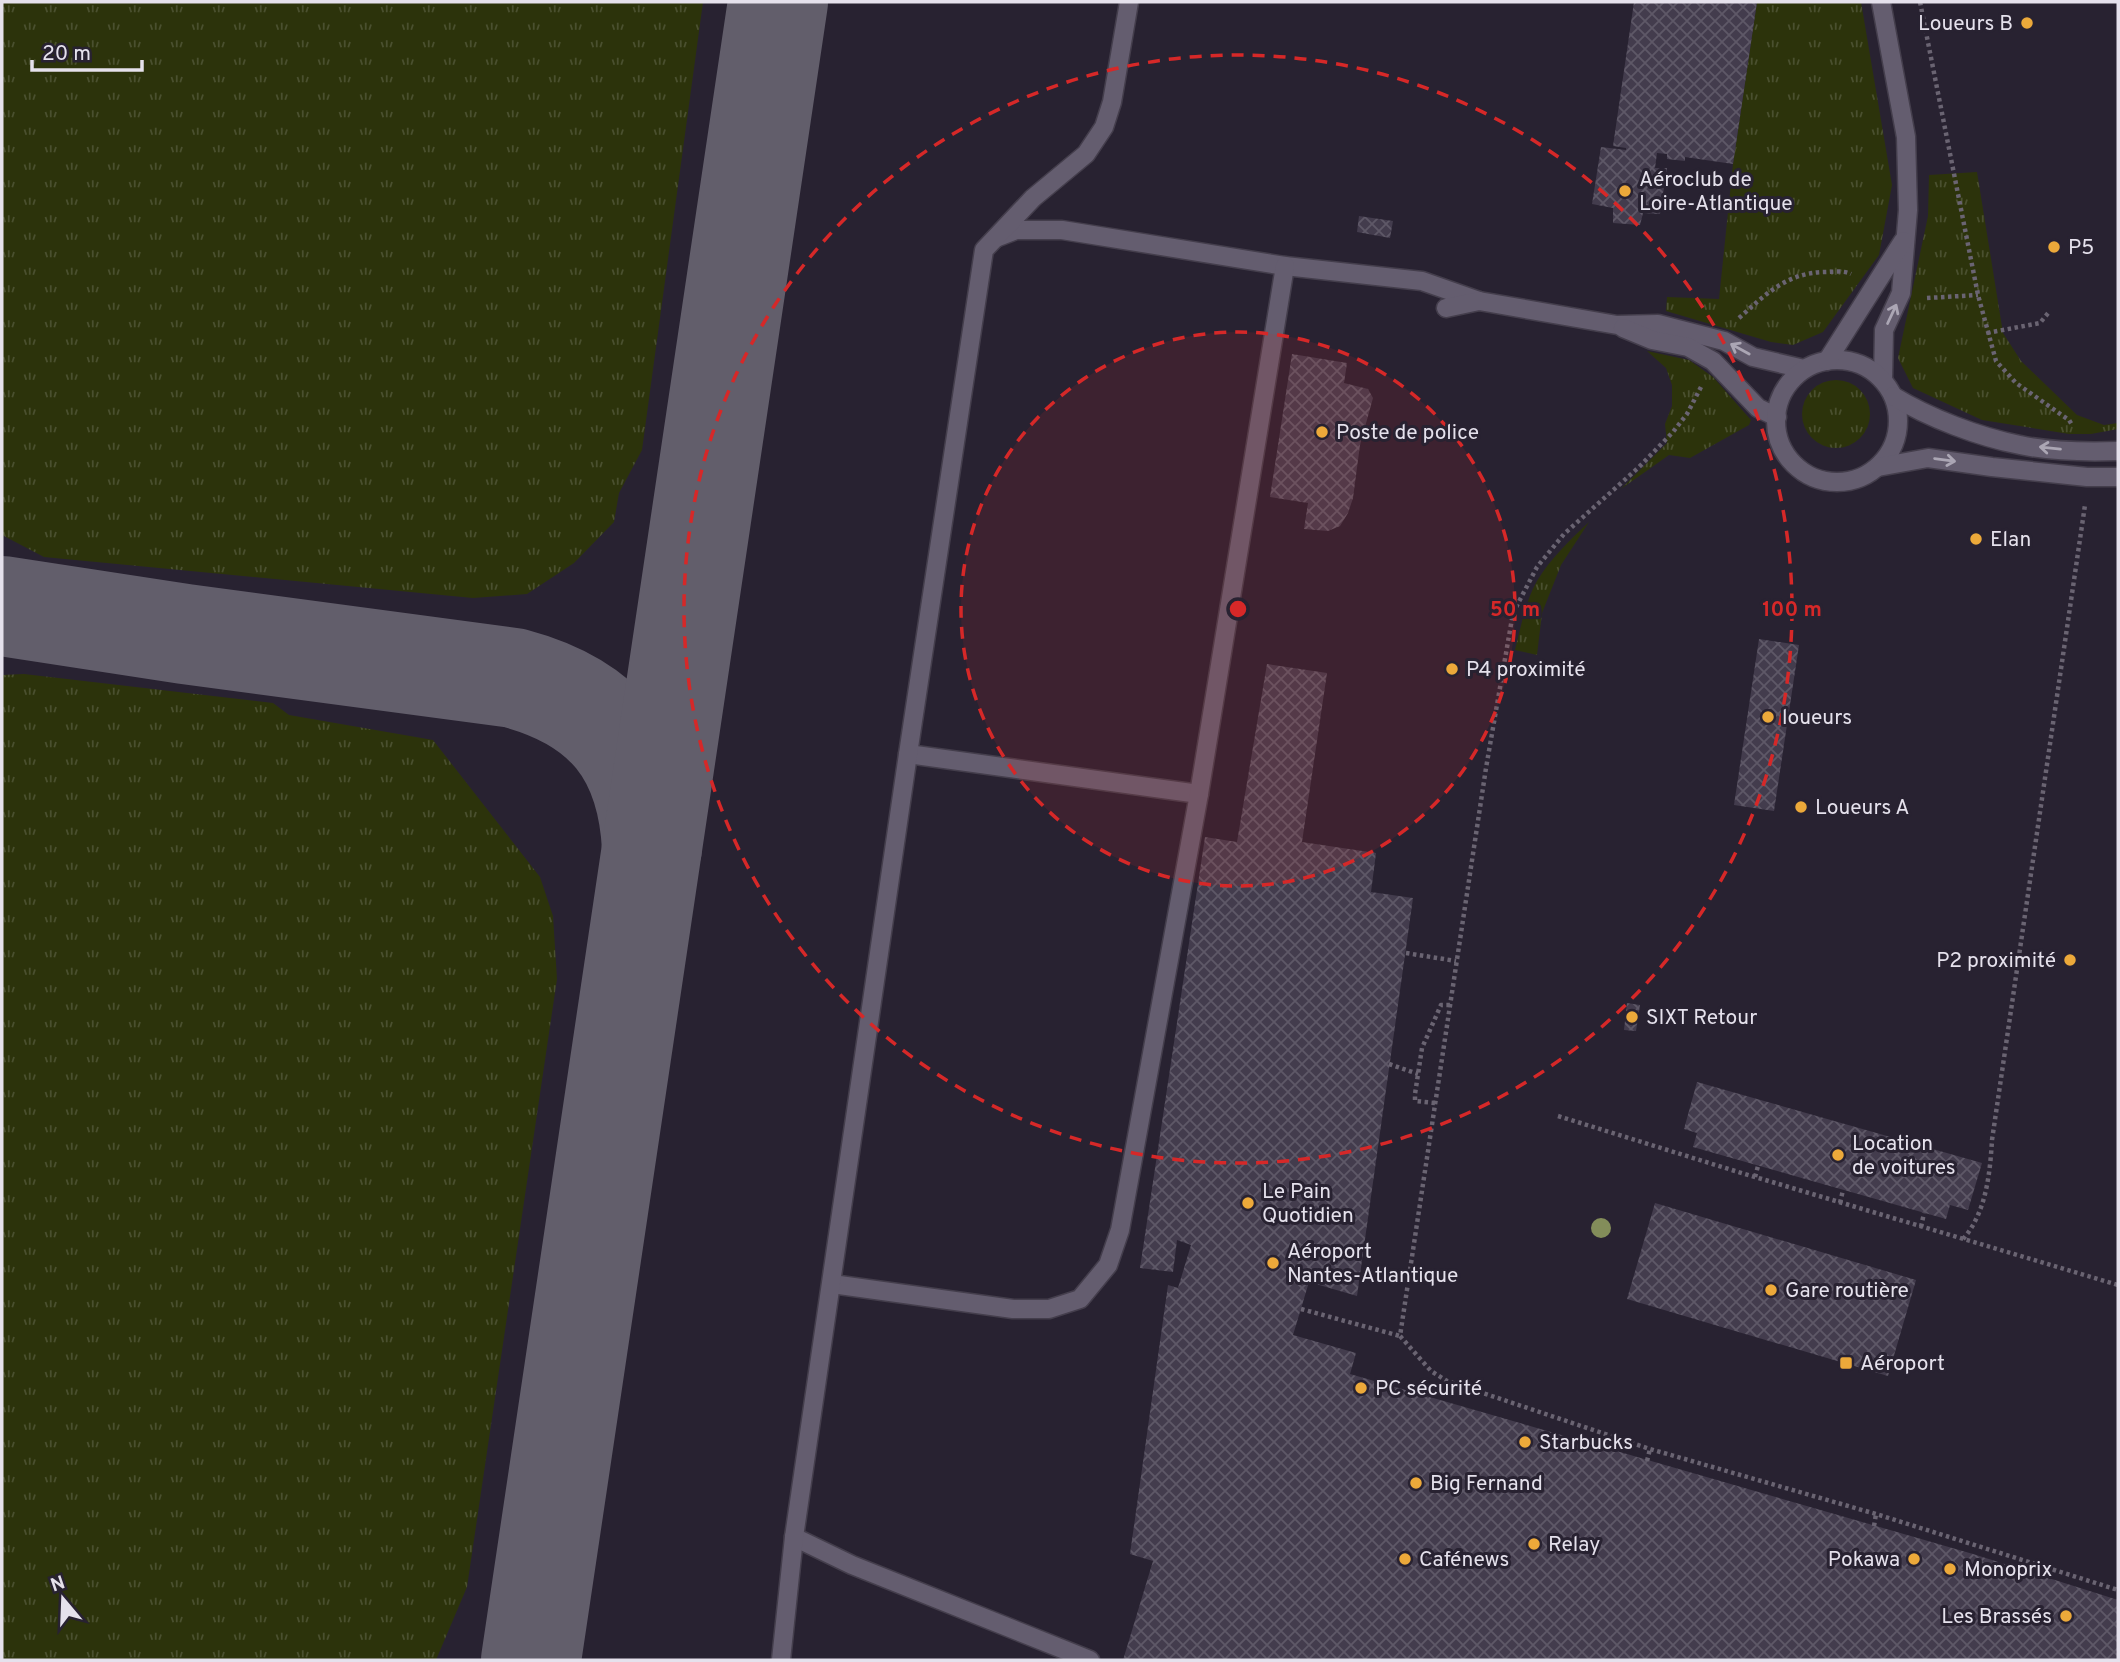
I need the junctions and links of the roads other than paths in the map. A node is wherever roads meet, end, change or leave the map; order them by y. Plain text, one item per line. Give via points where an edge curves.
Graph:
1 (1129, 2) edge
2 (1881, 2) edge
3 (998, 237) junction
4 (1905, 238) junction
5 (1285, 266) junction
6 (1479, 301) junction
7 (1446, 308) dead end
8 (1617, 325) junction
9 (1828, 361) junction
10 (1804, 369) junction
11 (1883, 380) junction
12 (1894, 396) junction
13 (1777, 417) junction
14 (2118, 451) edge
15 (1878, 467) junction
16 (2118, 477) edge
17 (908, 754) junction
18 (1199, 794) junction
19 (832, 1284) junction
20 (794, 1537) junction
21 (781, 1660) edge
22 (1090, 1660) edge

1 - 3 street via 1104,127 1086,154 1033,198
2 - 4 street via 1906,137
3 - 5 street via 1016,229 1062,230
3 - 17 street via 984,250
4 - 9 street
11 -> 4 street via 1884,330 1901,293
5 - 6 street via 1422,281
5 - 18 street
6 - 7 street
6 - 8 street
10 -> 8 street via 1753,357 1724,341 1658,324
8 - 13 street via 1713,360 1758,408
9 - 10 street
9 - 11 street via 1863,365
10 - 13 street via 1782,395
11 - 12 street
14 -> 12 street via 2021,446 1916,410
12 - 15 street via 1896,439
13 - 15 street via 1783,450 1809,475 1845,481
15 -> 16 street via 1928,458
17 - 18 street
17 - 19 street
18 - 19 street via 1120,1230 1108,1265 1080,1299 1049,1309 1013,1309
19 - 20 street
20 - 21 street
20 - 22 street

